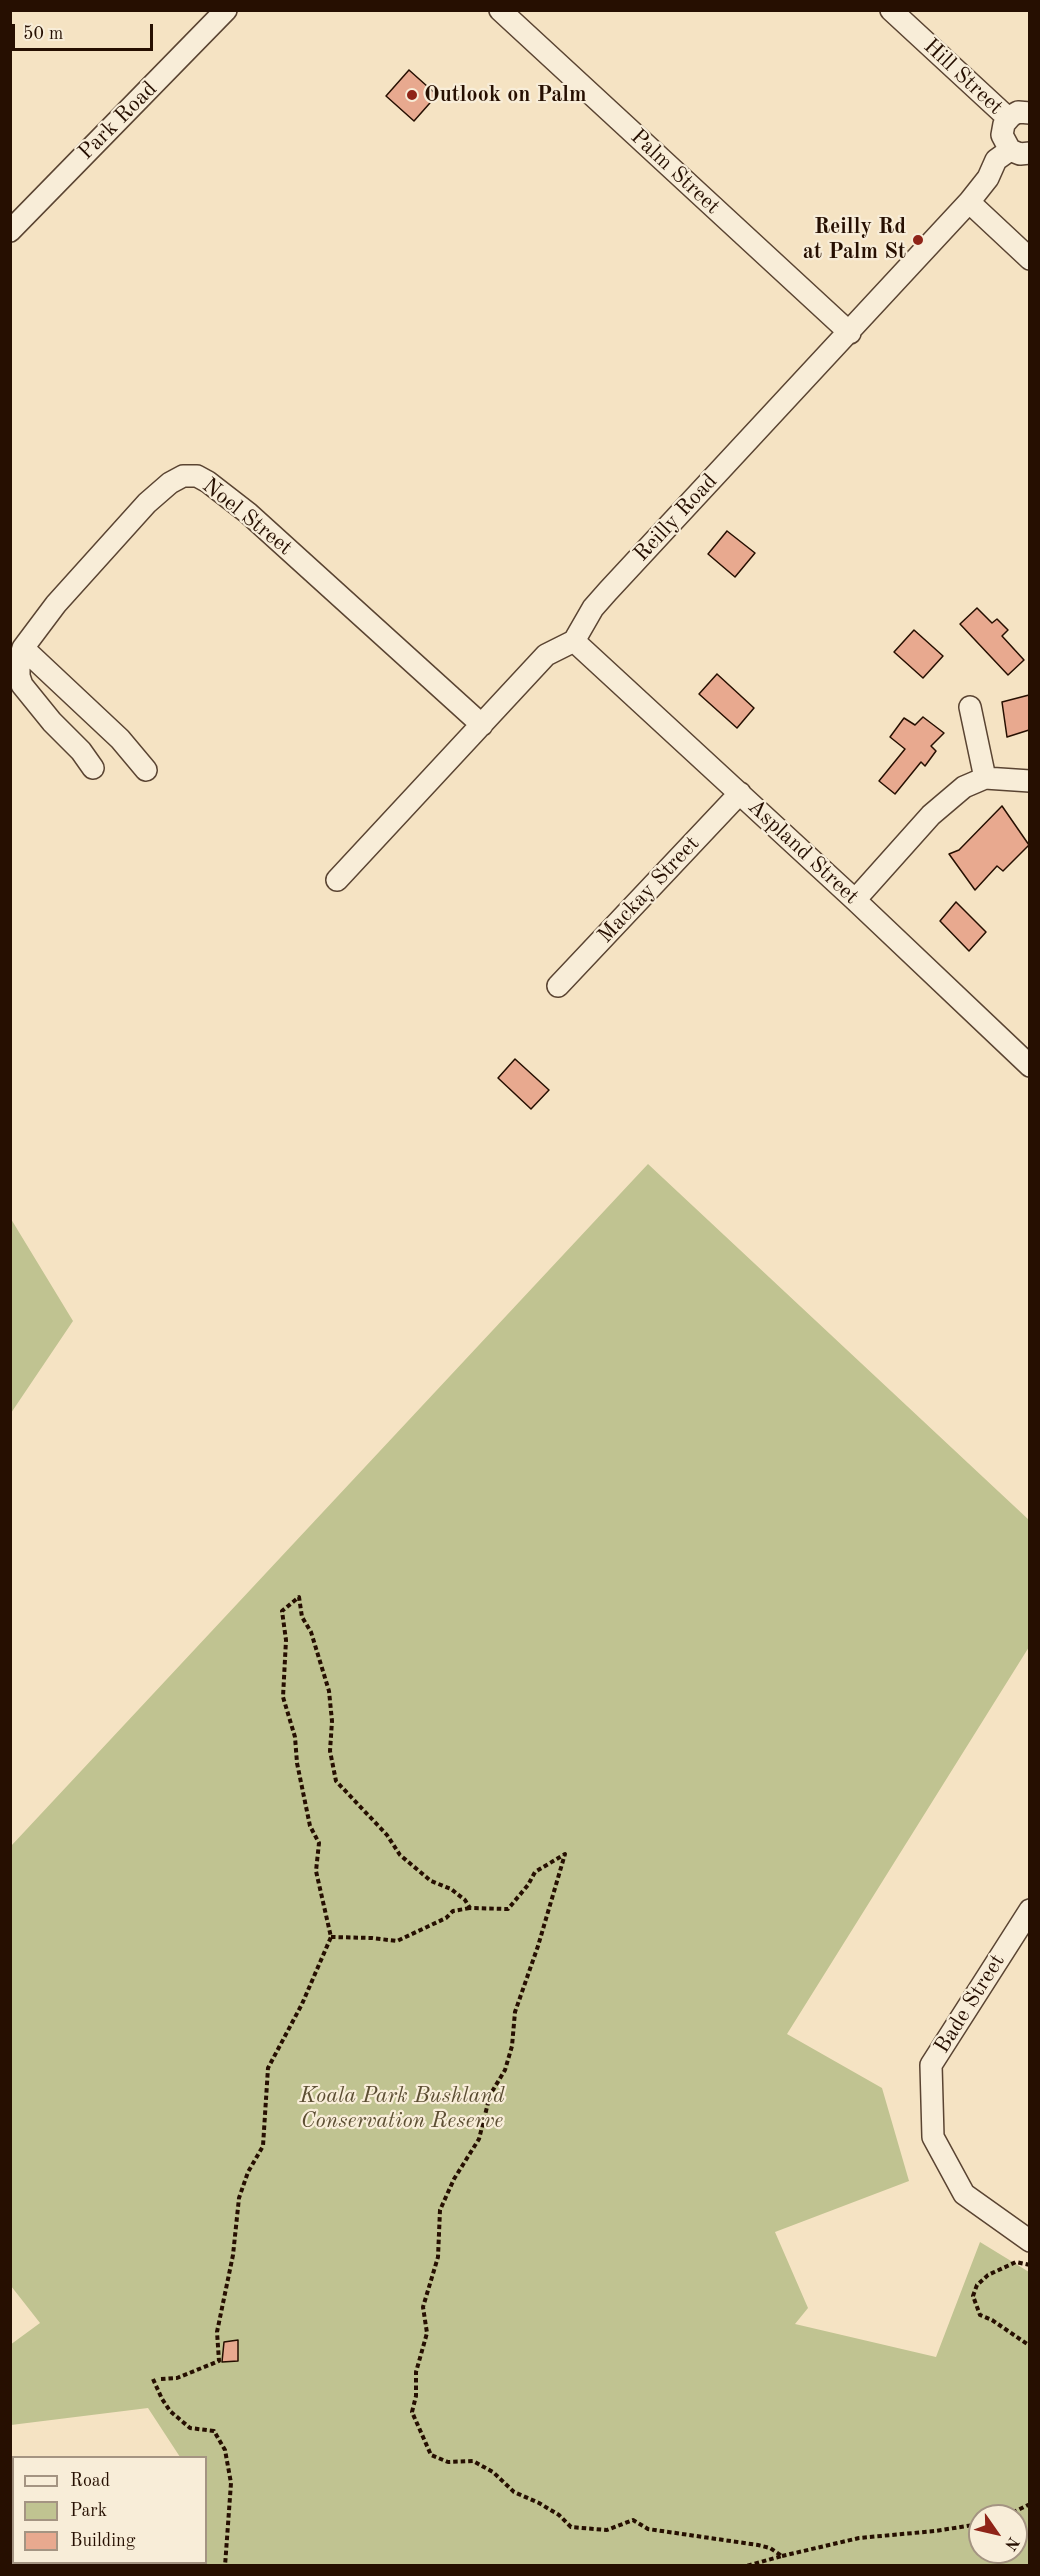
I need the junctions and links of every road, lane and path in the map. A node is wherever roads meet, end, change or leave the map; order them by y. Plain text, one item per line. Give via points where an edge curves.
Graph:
1 (500, 10) edge
2 (891, 10) edge
3 (214, 15) edge
4 (1029, 113) edge
5 (1008, 118) junction
6 (1020, 152) edge
7 (969, 202) junction
8 (10, 231) edge
9 (1029, 258) edge
10 (850, 333) junction
11 (574, 640) junction
12 (23, 648) junction
13 (970, 706) dead end
14 (482, 725) junction
15 (93, 768) dead end
16 (146, 770) dead end
17 (985, 778) junction
18 (1029, 781) edge
19 (740, 793) junction
20 (337, 880) dead end
21 (855, 900) junction
22 (558, 986) dead end
23 (1029, 1066) edge
24 (470, 1908) junction
25 (1029, 1910) edge
26 (331, 1937) junction
27 (1029, 2241) edge
28 (1029, 2265) edge
29 (1029, 2346) edge
30 (153, 2379) dead end
31 (161, 2379) dead end
32 (968, 2526) edge
33 (782, 2556) junction
34 (225, 2565) edge
35 (746, 2565) edge

1 - 10 street, Palm Street
2 - 5 street, Hill Street
3 - 8 street, Park Road
4 - 5 street via 1018,112
5 - 6 street via 1002,135
6 - 7 street, Reilly Road via 996,160 988,178
7 - 9 street
7 - 10 street, Reilly Road
10 - 11 street, Reilly Road via 608,591
11 - 14 street via 546,655
11 - 19 street, Aspland Street
12 - 14 street, Noel Street via 56,604 147,503 183,476 197,476 248,513
12 - 15 street via 19,661 22,685
12 - 16 street via 120,739
13 - 17 street
14 - 20 street
17 - 18 street
17 - 21 street via 964,787 939,807
19 - 21 street, Aspland Street
19 - 22 street, Mackay Street
21 - 23 street, Aspland Street
24 - 26 path via 453,1911 397,1941
24 - 26 path via 451,1889 431,1881 400,1855 387,1834 336,1781 330,1751 333,1721 329,1691 311,1632 302,1617 299,1597 282,1611 286,1640 282,1697 295,1737 310,1826 319,1843 316,1871
24 - 33 path via 508,1909 535,1872 565,1854 515,2012 505,2070 490,2096 479,2139 440,2210 438,2257 423,2307 427,2333 416,2372 412,2412 430,2455 448,2462 473,2461 493,2472 513,2492 549,2509 571,2527 607,2530 633,2520 648,2529 758,2545
25 - 27 street, Bade Street via 932,2065 933,2137 964,2194
26 - 31 path via 268,2068 263,2146 239,2198 233,2256 218,2332 219,2361 177,2378
28 - 29 path via 1016,2262 988,2275 977,2285 973,2296 980,2315
30 - 34 path via 170,2411 190,2428 214,2430 225,2450 231,2483
32 - 33 path via 859,2538
33 - 35 path

